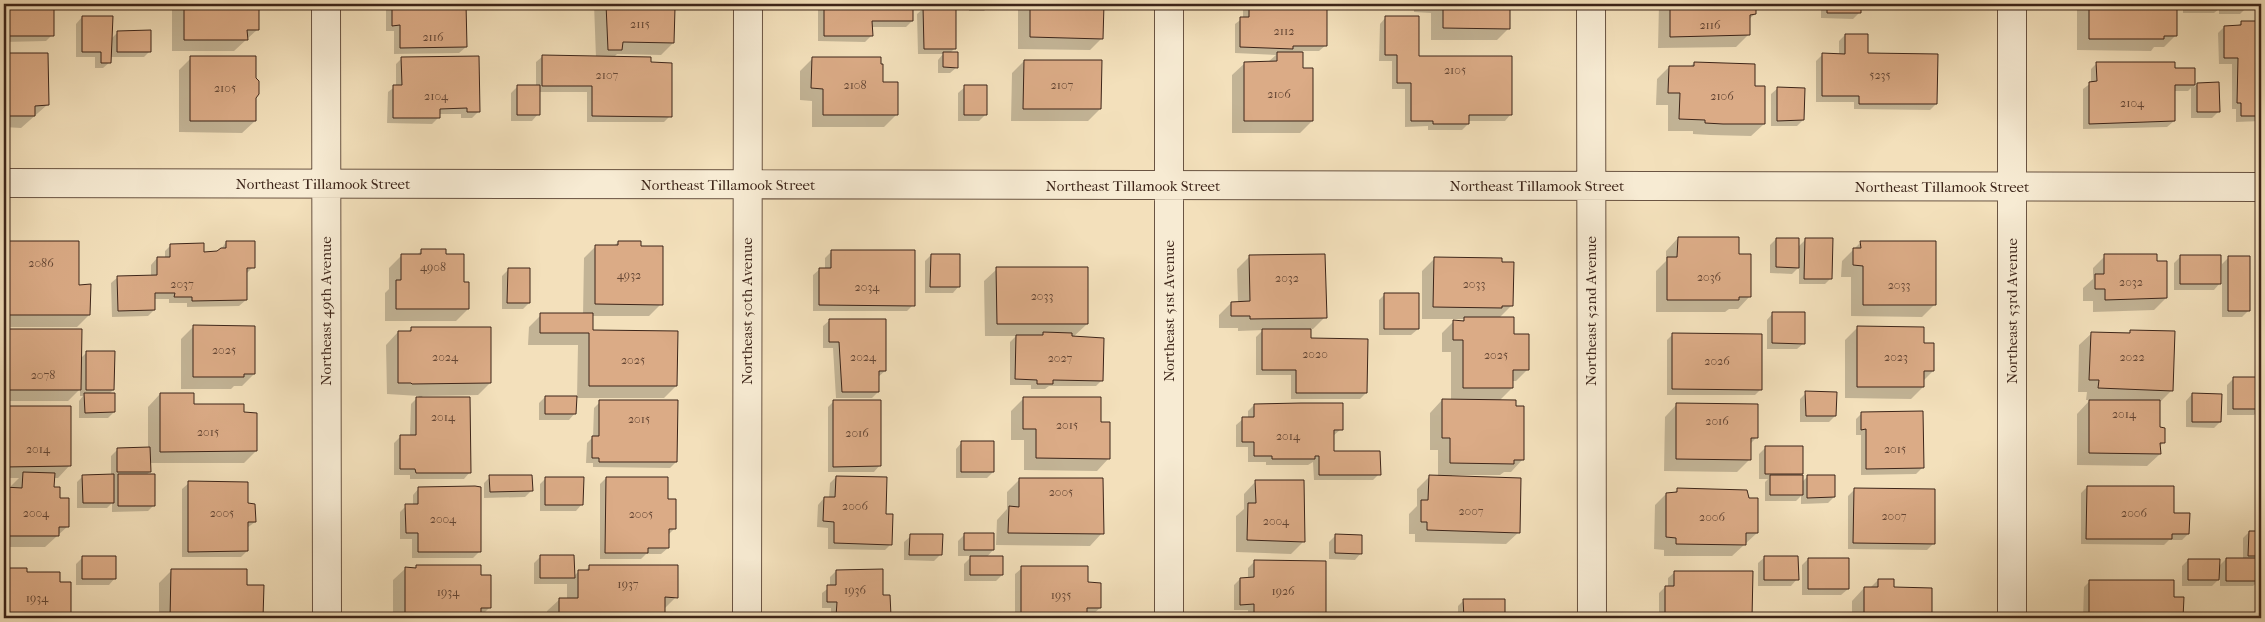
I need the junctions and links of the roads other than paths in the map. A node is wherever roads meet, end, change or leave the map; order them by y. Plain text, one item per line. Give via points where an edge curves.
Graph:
1 (326, 4) edge
2 (748, 4) edge
3 (1169, 4) edge
4 (1591, 4) edge
5 (2012, 4) edge
6 (4, 183) edge
7 (326, 183) junction
8 (747, 185) junction
9 (1169, 186) junction
10 (1591, 186) junction
11 (2012, 187) junction
12 (2261, 187) edge
13 (327, 618) edge
14 (747, 618) edge
15 (1169, 618) edge
16 (1592, 618) edge
17 (2012, 618) edge

1 - 7 street, Northeast 49th Avenue
2 - 8 street, Northeast 50th Avenue
3 - 9 street, Northeast 51st Avenue
4 - 10 street, Northeast 52nd Avenue
5 - 11 street, Northeast 53rd Avenue
6 - 7 street, Northeast Tillamook Street
7 - 8 street, Northeast Tillamook Street
7 - 13 street, Northeast 49th Avenue
8 - 9 street, Northeast Tillamook Street
8 - 14 street, Northeast 50th Avenue
9 - 10 street, Northeast Tillamook Street
9 - 15 street, Northeast 51st Avenue
10 - 11 street, Northeast Tillamook Street
10 - 16 street, Northeast 52nd Avenue
11 - 12 street, Northeast Tillamook Street
11 - 17 street, Northeast 53rd Avenue

